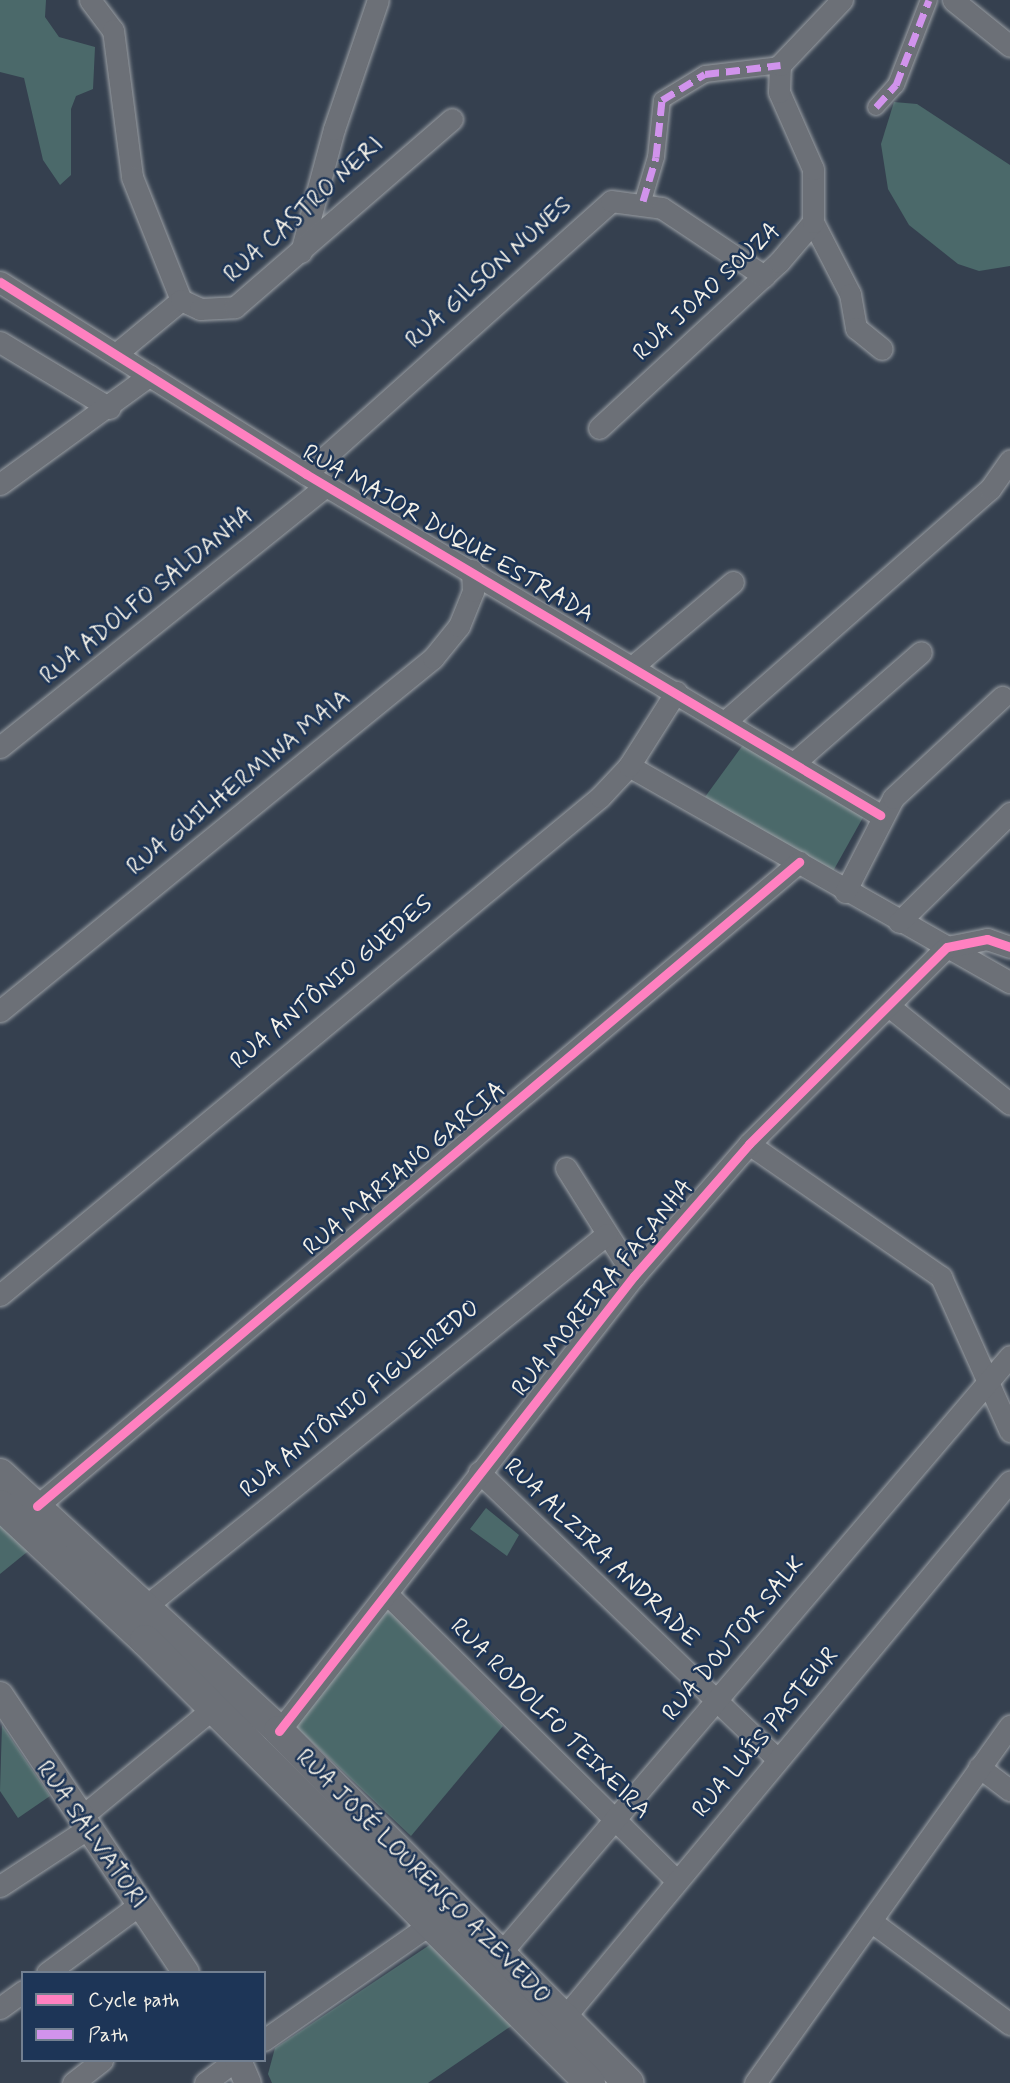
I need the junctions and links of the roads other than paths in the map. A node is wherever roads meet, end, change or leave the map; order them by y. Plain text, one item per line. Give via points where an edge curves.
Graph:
1 (90, 0) edge
2 (378, 0) edge
3 (842, 0) edge
4 (929, 0) edge
5 (953, 0) edge
6 (1010, 46) edge
7 (780, 65) junction
8 (876, 107) dead end
9 (452, 119) dead end
10 (643, 201) junction
11 (813, 222) junction
12 (302, 252) junction
13 (764, 276) junction
14 (0, 282) edge
15 (181, 300) junction
16 (0, 342) edge
17 (882, 349) dead end
18 (117, 353) junction
19 (150, 375) junction
20 (110, 408) junction
21 (599, 428) dead end
22 (1010, 460) edge
23 (306, 474) junction
24 (0, 484) edge
25 (326, 486) junction
26 (472, 570) junction
27 (733, 582) dead end
28 (921, 652) dead end
29 (632, 667) junction
30 (676, 692) junction
31 (1002, 697) dead end
32 (728, 719) junction
33 (0, 747) edge
34 (795, 762) junction
35 (629, 766) junction
36 (1010, 813) edge
37 (880, 815) junction
38 (799, 862) junction
39 (845, 892) junction
40 (899, 922) junction
41 (947, 947) junction
42 (1010, 947) edge
43 (1010, 982) edge
44 (890, 1007) junction
45 (0, 1011) edge
46 (1010, 1104) edge
47 (749, 1144) junction
48 (566, 1168) dead end
49 (607, 1234) junction
50 (634, 1276) junction
51 (0, 1295) edge
52 (1010, 1356) edge
53 (990, 1379) junction
54 (1010, 1431) edge
55 (0, 1464) edge
56 (479, 1472) junction
57 (1010, 1481) edge
58 (15, 1494) edge
59 (387, 1594) junction
60 (146, 1606) junction
61 (0, 1695) edge
62 (716, 1700) junction
63 (211, 1710) junction
64 (1010, 1726) edge
65 (279, 1731) junction
66 (778, 1760) junction
67 (979, 1767) junction
68 (1010, 1790) edge
69 (616, 1822) junction
70 (83, 1823) junction
71 (677, 1881) junction
72 (0, 1886) edge
73 (434, 1890) junction
74 (139, 1905) junction
75 (872, 1922) junction
76 (429, 1924) junction
77 (499, 1955) junction
78 (50, 1971) edge
79 (185, 1971) edge
80 (21, 1992) edge
81 (0, 2008) edge
82 (563, 2019) junction
83 (1010, 2024) edge
84 (266, 2039) edge
85 (99, 2062) edge
86 (234, 2062) edge
87 (238, 2062) edge
88 (73, 2083) edge
89 (205, 2083) edge
90 (248, 2083) edge
91 (590, 2083) edge
92 (628, 2083) edge
93 (755, 2083) edge

1 - 15 street via 113,30 132,177
2 - 12 street
3 - 7 street
4 - 8 street via 896,85
5 - 6 street
7 - 10 street via 705,74 662,100 656,157
7 - 11 street, RUA JOAO SOUZA via 779,92 813,169
9 - 12 street, RUA CASTRO NERI
10 - 13 street
10 - 23 street, RUA GILSON NUNES via 611,201 596,211
11 - 13 street, RUA JOAO SOUZA
11 - 17 street via 850,294 856,328
12 - 15 street, RUA CASTRO NERI via 235,307 201,309
13 - 21 street, RUA JOAO SOUZA
14 - 18 street, RUA MAJOR DUQUE ESTRADA
15 - 18 street
16 - 20 street
18 - 19 street, RUA MAJOR DUQUE ESTRADA
19 - 20 street
19 - 23 street, RUA MAJOR DUQUE ESTRADA
20 - 24 street
22 - 32 street via 990,489
23 - 25 street, RUA MAJOR DUQUE ESTRADA
25 - 26 street, RUA MAJOR DUQUE ESTRADA
25 - 33 street, RUA ADOLFO SALDANHA
26 - 29 street, RUA MAJOR DUQUE ESTRADA
26 - 45 street, RUA GUILHERMINA MAIA via 472,591 459,626 433,659
27 - 29 street
28 - 34 street
29 - 30 street, RUA MAJOR DUQUE ESTRADA
30 - 32 street, RUA MAJOR DUQUE ESTRADA
30 - 35 street, RUA ANTÔNIO GUEDES
31 - 37 street
32 - 34 street, RUA MAJOR DUQUE ESTRADA
34 - 37 street, RUA MAJOR DUQUE ESTRADA
35 - 38 street
35 - 51 street, RUA ANTÔNIO GUEDES via 600,797
36 - 40 street
37 - 39 street
38 - 39 street
38 - 58 street, RUA MARIANO GARCIA
39 - 40 street
40 - 41 street
41 - 42 street via 987,939
41 - 43 street
41 - 44 street, RUA MOREIRA FAÇANHA
44 - 46 street
44 - 47 street, RUA MOREIRA FAÇANHA
47 - 50 street, RUA MOREIRA FAÇANHA
47 - 53 street via 941,1277
48 - 49 street
49 - 50 street
49 - 60 street, RUA ANTÔNIO FIGUEIREDO
50 - 56 street, RUA MOREIRA FAÇANHA
52 - 53 street, RUA DOUTOR SALK
53 - 54 street
53 - 62 street, RUA DOUTOR SALK
55 - 58 main road
56 - 59 street, RUA MOREIRA FAÇANHA
56 - 62 street, RUA ALZIRA ANDRADE
57 - 66 street, RUA LUÍS PASTEUR
58 - 60 main road, RUA JOSÉ LOURENÇO AZEVEDO
58 - 63 main road, RUA JOSÉ LOURENÇO AZEVEDO
59 - 65 street, RUA MOREIRA FAÇANHA
59 - 69 street, RUA RODOLFO TEIXEIRA
60 - 65 main road, RUA JOSÉ LOURENÇO AZEVEDO
61 - 70 street, RUA SALVATORI
62 - 66 street, RUA ALZIRA ANDRADE
62 - 69 street, RUA DOUTOR SALK
63 - 70 street
63 - 76 main road, RUA JOSÉ LOURENÇO AZEVEDO
64 - 67 street
65 - 73 main road, RUA JOSÉ LOURENÇO AZEVEDO
66 - 71 street, RUA LUÍS PASTEUR
67 - 68 street
67 - 75 street
69 - 71 street, RUA RODOLFO TEIXEIRA
69 - 77 street, RUA DOUTOR SALK
70 - 72 street
70 - 74 street, RUA SALVATORI
71 - 82 street, RUA LUÍS PASTEUR
73 - 76 street
73 - 77 main road, RUA JOSÉ LOURENÇO AZEVEDO
74 - 78 street
74 - 79 street, RUA SALVATORI
75 - 83 street
75 - 93 street
76 - 84 street
76 - 91 main road, RUA JOSÉ LOURENÇO AZEVEDO
77 - 82 main road, RUA JOSÉ LOURENÇO AZEVEDO
80 - 81 street
82 - 92 main road, RUA JOSÉ LOURENÇO AZEVEDO
85 - 88 street
86 - 89 street
87 - 90 street

